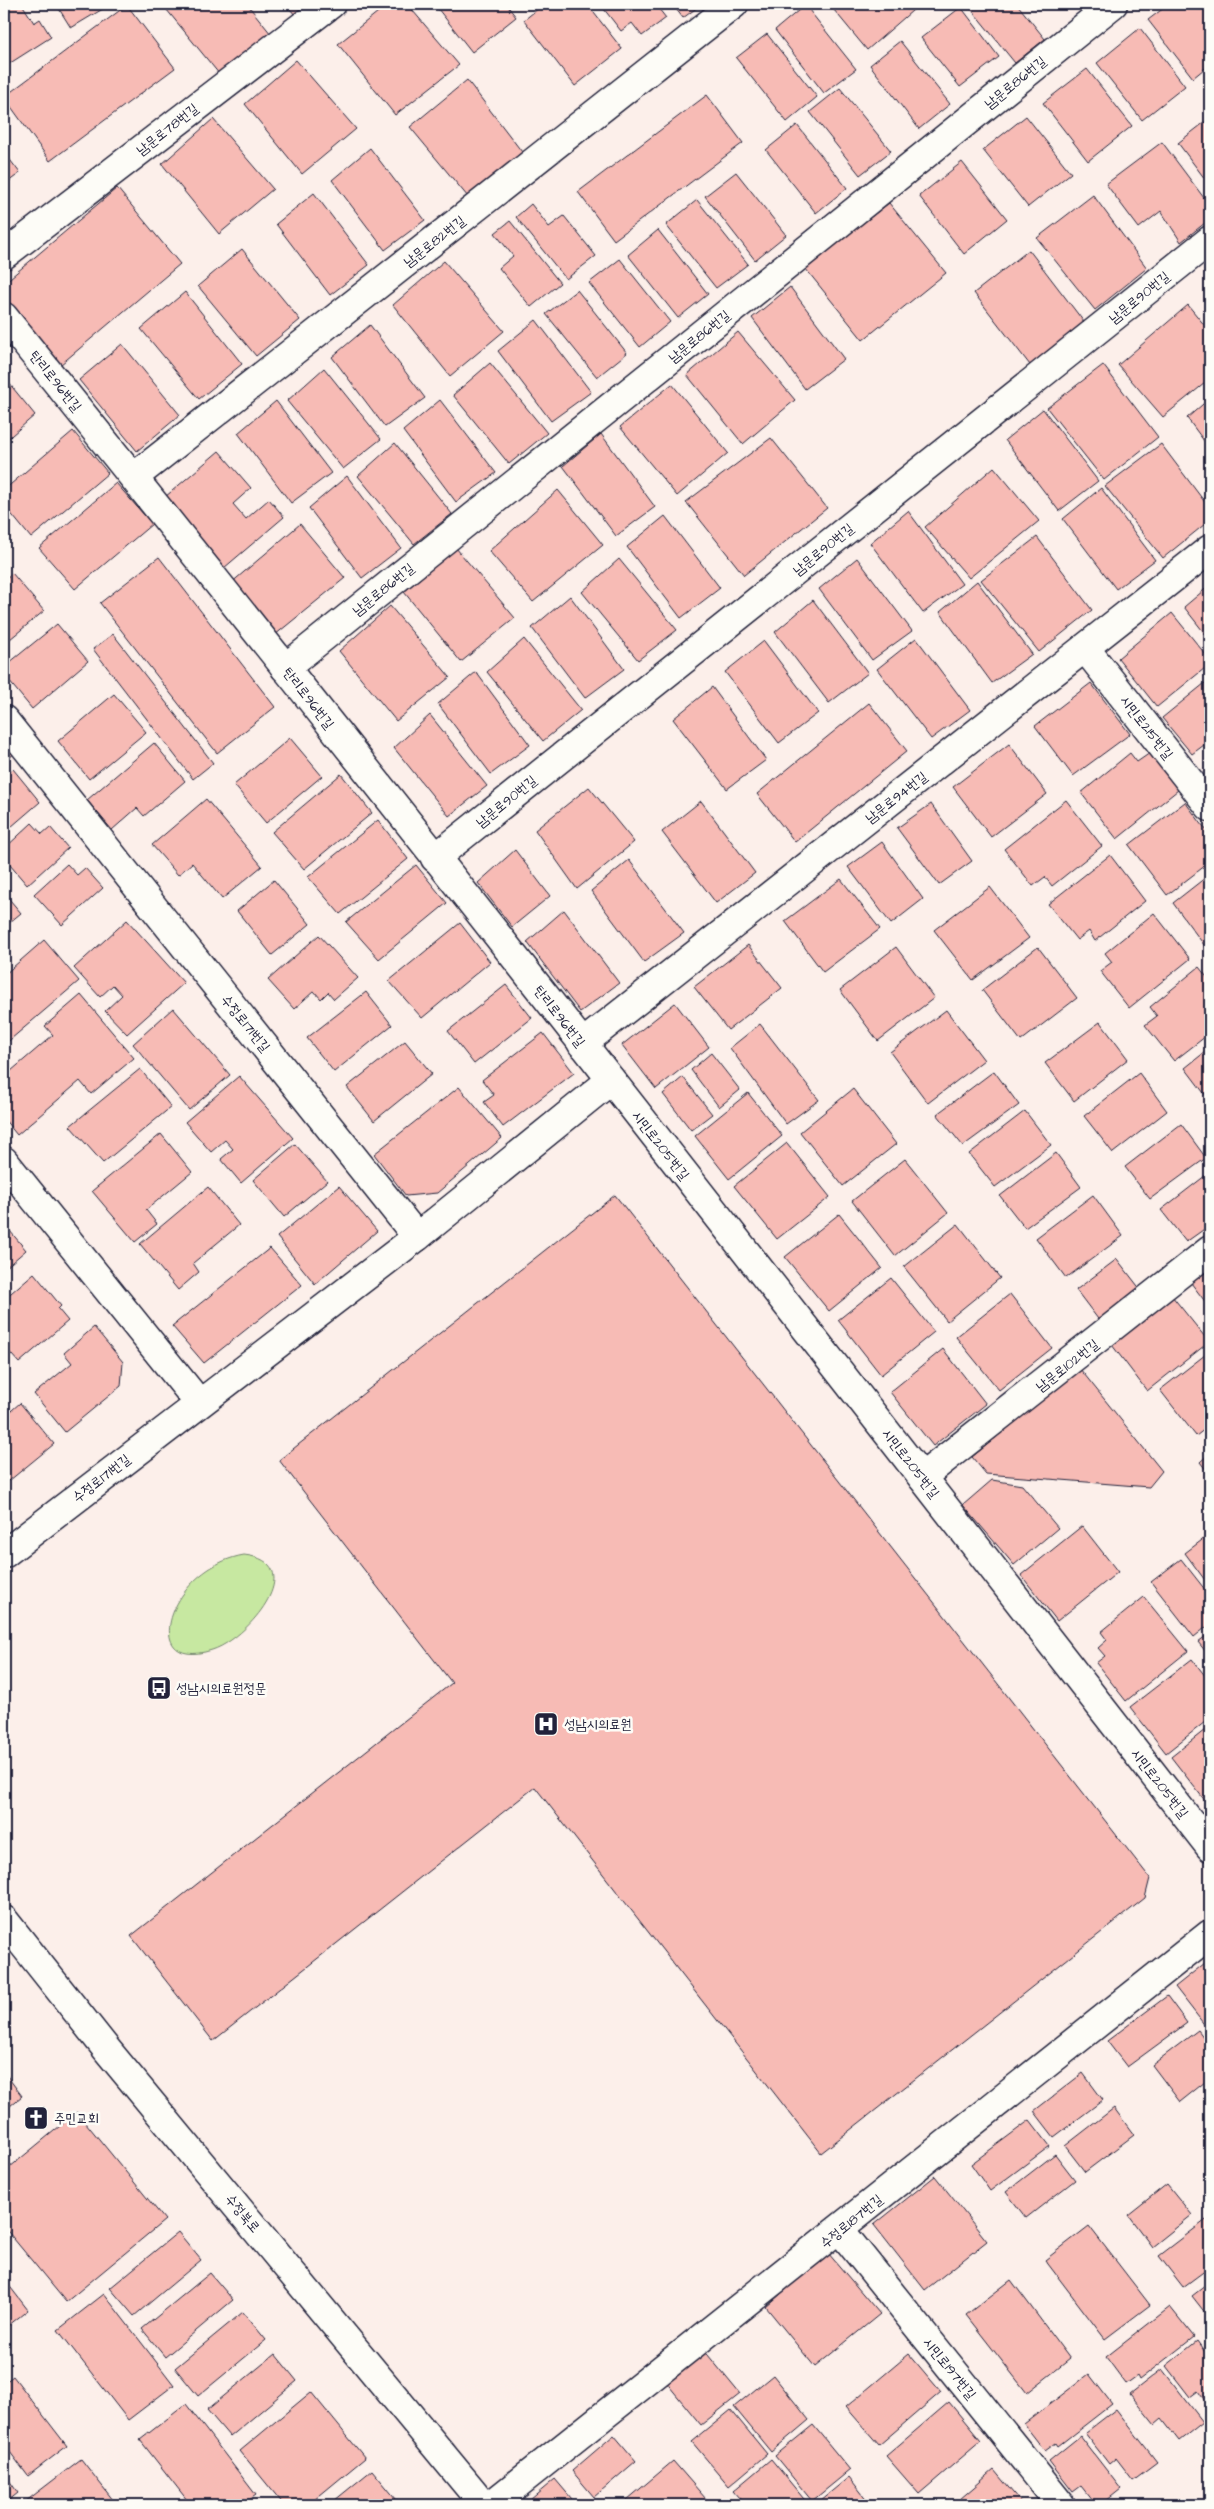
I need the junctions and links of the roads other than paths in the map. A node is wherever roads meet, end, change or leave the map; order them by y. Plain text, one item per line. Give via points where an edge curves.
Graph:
1 (331, 4) edge
2 (734, 4) edge
3 (1113, 4) edge
4 (1210, 240) edge
5 (4, 255) edge
6 (4, 317) edge
7 (134, 477) junction
8 (1210, 549) edge
9 (1085, 648) junction
10 (285, 668) junction
11 (4, 720) edge
12 (1210, 807) edge
13 (435, 858) junction
14 (582, 1044) junction
15 (611, 1080) junction
16 (4, 1161) edge
17 (417, 1237) junction
18 (1210, 1250) edge
19 (198, 1403) junction
20 (922, 1477) junction
21 (4, 1553) edge
22 (1210, 1847) edge
23 (4, 1920) edge
24 (1210, 1934) edge
25 (840, 2230) junction
26 (484, 2505) edge
27 (491, 2505) edge
28 (1060, 2505) edge

1 - 5 street, 남문로78번길
2 - 7 street, 남문로82번길
3 - 10 street, 남문로86번길
4 - 13 street, 남문로90번길
6 - 7 street, 탄리로96번길
7 - 10 street, 탄리로96번길
8 - 9 street, 남문로94번길
9 - 12 street, 시민로215번길
9 - 14 street, 남문로94번길
10 - 13 street, 탄리로96번길
11 - 17 street, 수정로171번길
13 - 14 street, 탄리로96번길
14 - 15 street, 탄리로96번길
15 - 17 street, 수정로171번길
15 - 20 street, 시민로205번길
16 - 19 street
17 - 19 street, 수정로171번길
18 - 20 street, 남문로102번길
19 - 21 street, 수정로171번길
20 - 22 street, 시민로205번길
23 - 26 street, 수정북로
24 - 25 street, 수정로187번길
25 - 27 street, 수정로187번길
25 - 28 street, 시민로197번길

